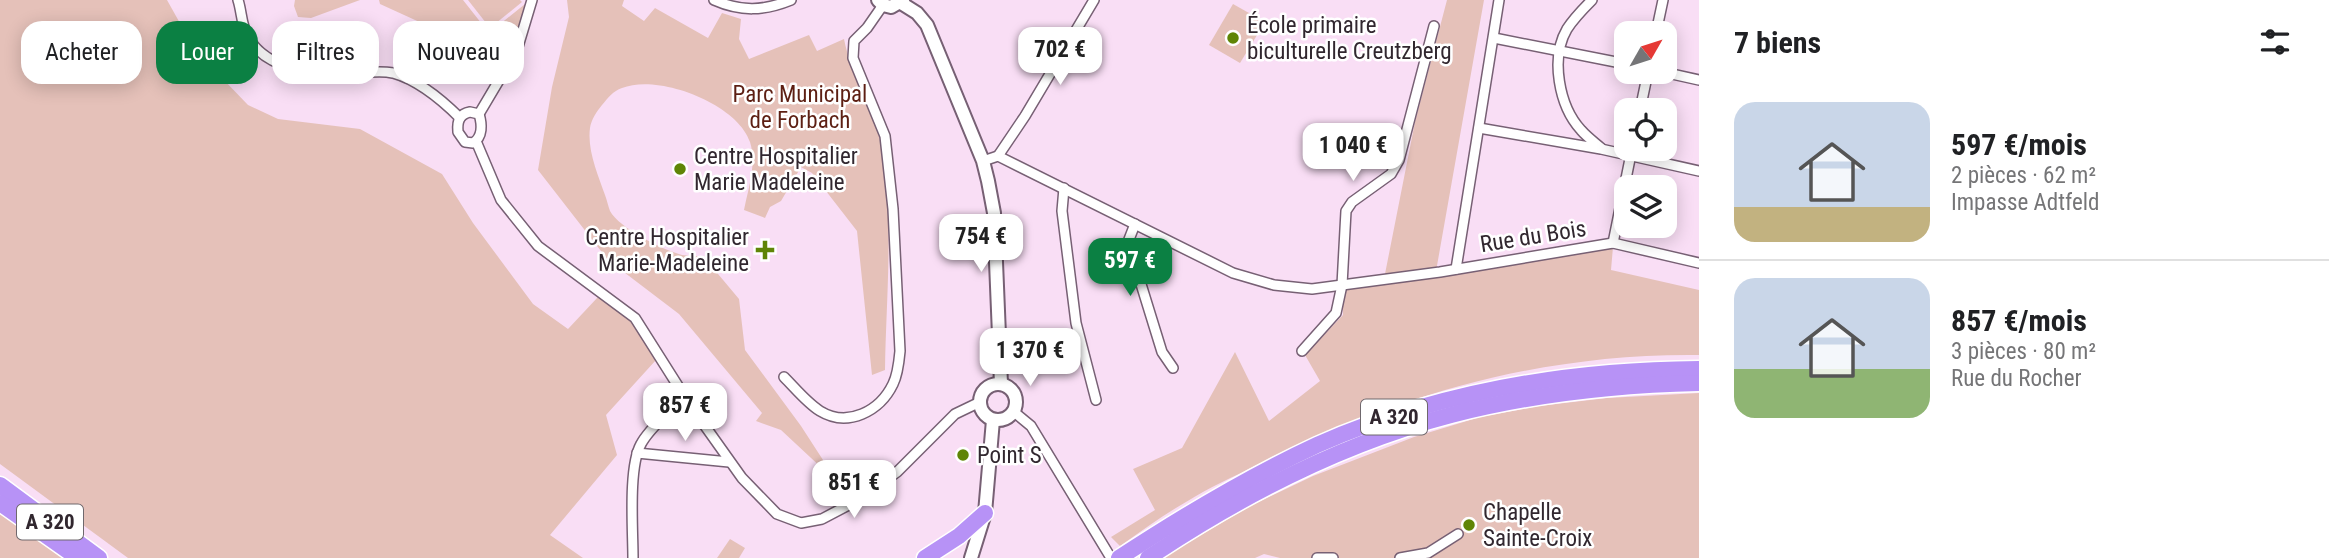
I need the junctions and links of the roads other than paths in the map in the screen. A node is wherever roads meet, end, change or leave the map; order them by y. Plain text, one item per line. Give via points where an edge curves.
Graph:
1 (238, 0) edge
2 (532, 0) edge
3 (714, 0) edge
4 (791, 0) edge
5 (1094, 0) edge
6 (1499, 0) edge
7 (1592, 0) edge
8 (1663, 0) edge
9 (902, 1) edge
10 (881, 3) edge
11 (1659, 21) edge
12 (1434, 26) dead end
13 (1493, 38) junction
14 (1560, 50) junction
15 (1614, 61) edge
16 (1677, 75) edge
17 (1699, 80) edge
18 (479, 114) junction
19 (460, 118) junction
20 (1479, 128) junction
21 (476, 141) junction
22 (1601, 149) junction
23 (1614, 150) edge
24 (998, 156) junction
25 (983, 161) junction
26 (1630, 161) edge
27 (1664, 161) edge
28 (1699, 171) edge
29 (1065, 188) junction
30 (1135, 224) junction
31 (1613, 243) junction
32 (1699, 263) edge
33 (1456, 269) junction
34 (1342, 285) junction
35 (1302, 351) dead end
36 (1173, 368) dead end
37 (1699, 369) edge
38 (784, 377) dead end
39 (1699, 383) edge
40 (1001, 384) junction
41 (681, 399) junction
42 (1096, 400) dead end
43 (980, 402) junction
44 (1014, 412) junction
45 (993, 420) junction
46 (638, 453) junction
47 (729, 461) junction
48 (0, 485) edge
49 (874, 488) junction
50 (860, 499) junction
51 (0, 503) edge
52 (985, 513) junction
53 (1458, 534) dead end
54 (1112, 555) edge
55 (928, 556) edge
56 (78, 558) edge
57 (99, 558) edge
58 (633, 558) edge
59 (953, 558) edge
60 (971, 558) edge
61 (1148, 558) edge
62 (1317, 558) edge
63 (1333, 558) edge
64 (1400, 558) edge

1 - 19 street via 248,37 269,59 330,74 392,73 419,85
2 - 18 street via 516,50
3 - 4 street via 746,10
5 - 24 street
6 - 13 street
7 - 14 street via 1566,30
8 - 11 street
9 - 10 main road via 891,7
9 - 25 main road via 927,25
10 - 38 street via 854,41 853,58 885,136 893,209 897,370 893,385 868,412 846,418 818,410
12 - 34 street via 1399,160 1391,174 1352,201 1346,211
13 - 14 street
13 - 20 street
14 - 15 street
14 - 22 street via 1558,79 1565,103 1579,129
16 - 17 street
18 - 19 street via 465,113
18 - 21 street via 481,129
19 - 21 street via 460,137 465,142
20 - 22 street
20 - 33 street
21 - 41 street via 501,200 538,246 635,318 678,386
22 - 23 street
24 - 25 street
24 - 29 street, Rue du Bois
25 - 40 main road via 994,213
26 - 31 street
27 - 28 street
29 - 30 street, Rue du Bois
29 - 42 street via 1062,211 1076,323
30 - 34 street, Rue du Bois via 1233,273 1274,285 1312,289
30 - 36 street via 1128,242 1162,352
31 - 32 street, Rue du Bois
31 - 33 street, Rue du Bois
33 - 34 street, Rue du Bois
34 - 35 street via 1336,313
37 - 54 highway, A 320 via 1633,369 1515,384 1368,425 1251,478
39 - 61 highway, A 320 via 1573,392 1449,415 1363,445 1278,483 1186,532
40 - 43 main road via 991,385
40 - 44 main road via 1015,395
41 - 46 street via 641,443
41 - 47 street
43 - 45 main road
43 - 49 street via 955,414 897,472
44 - 45 main road
44 - 54 street via 1031,426
45 - 52 main road
46 - 47 street
46 - 58 street via 633,482
47 - 50 street via 777,514 801,523 822,519
48 - 57 highway, A 320
49 - 50 street
49 - 50 street via 853,481
51 - 56 highway, A 320
52 - 55 highway
52 - 60 main road
53 - 64 street via 1428,553
55 - 59 highway via 944,553
62 - 63 street

